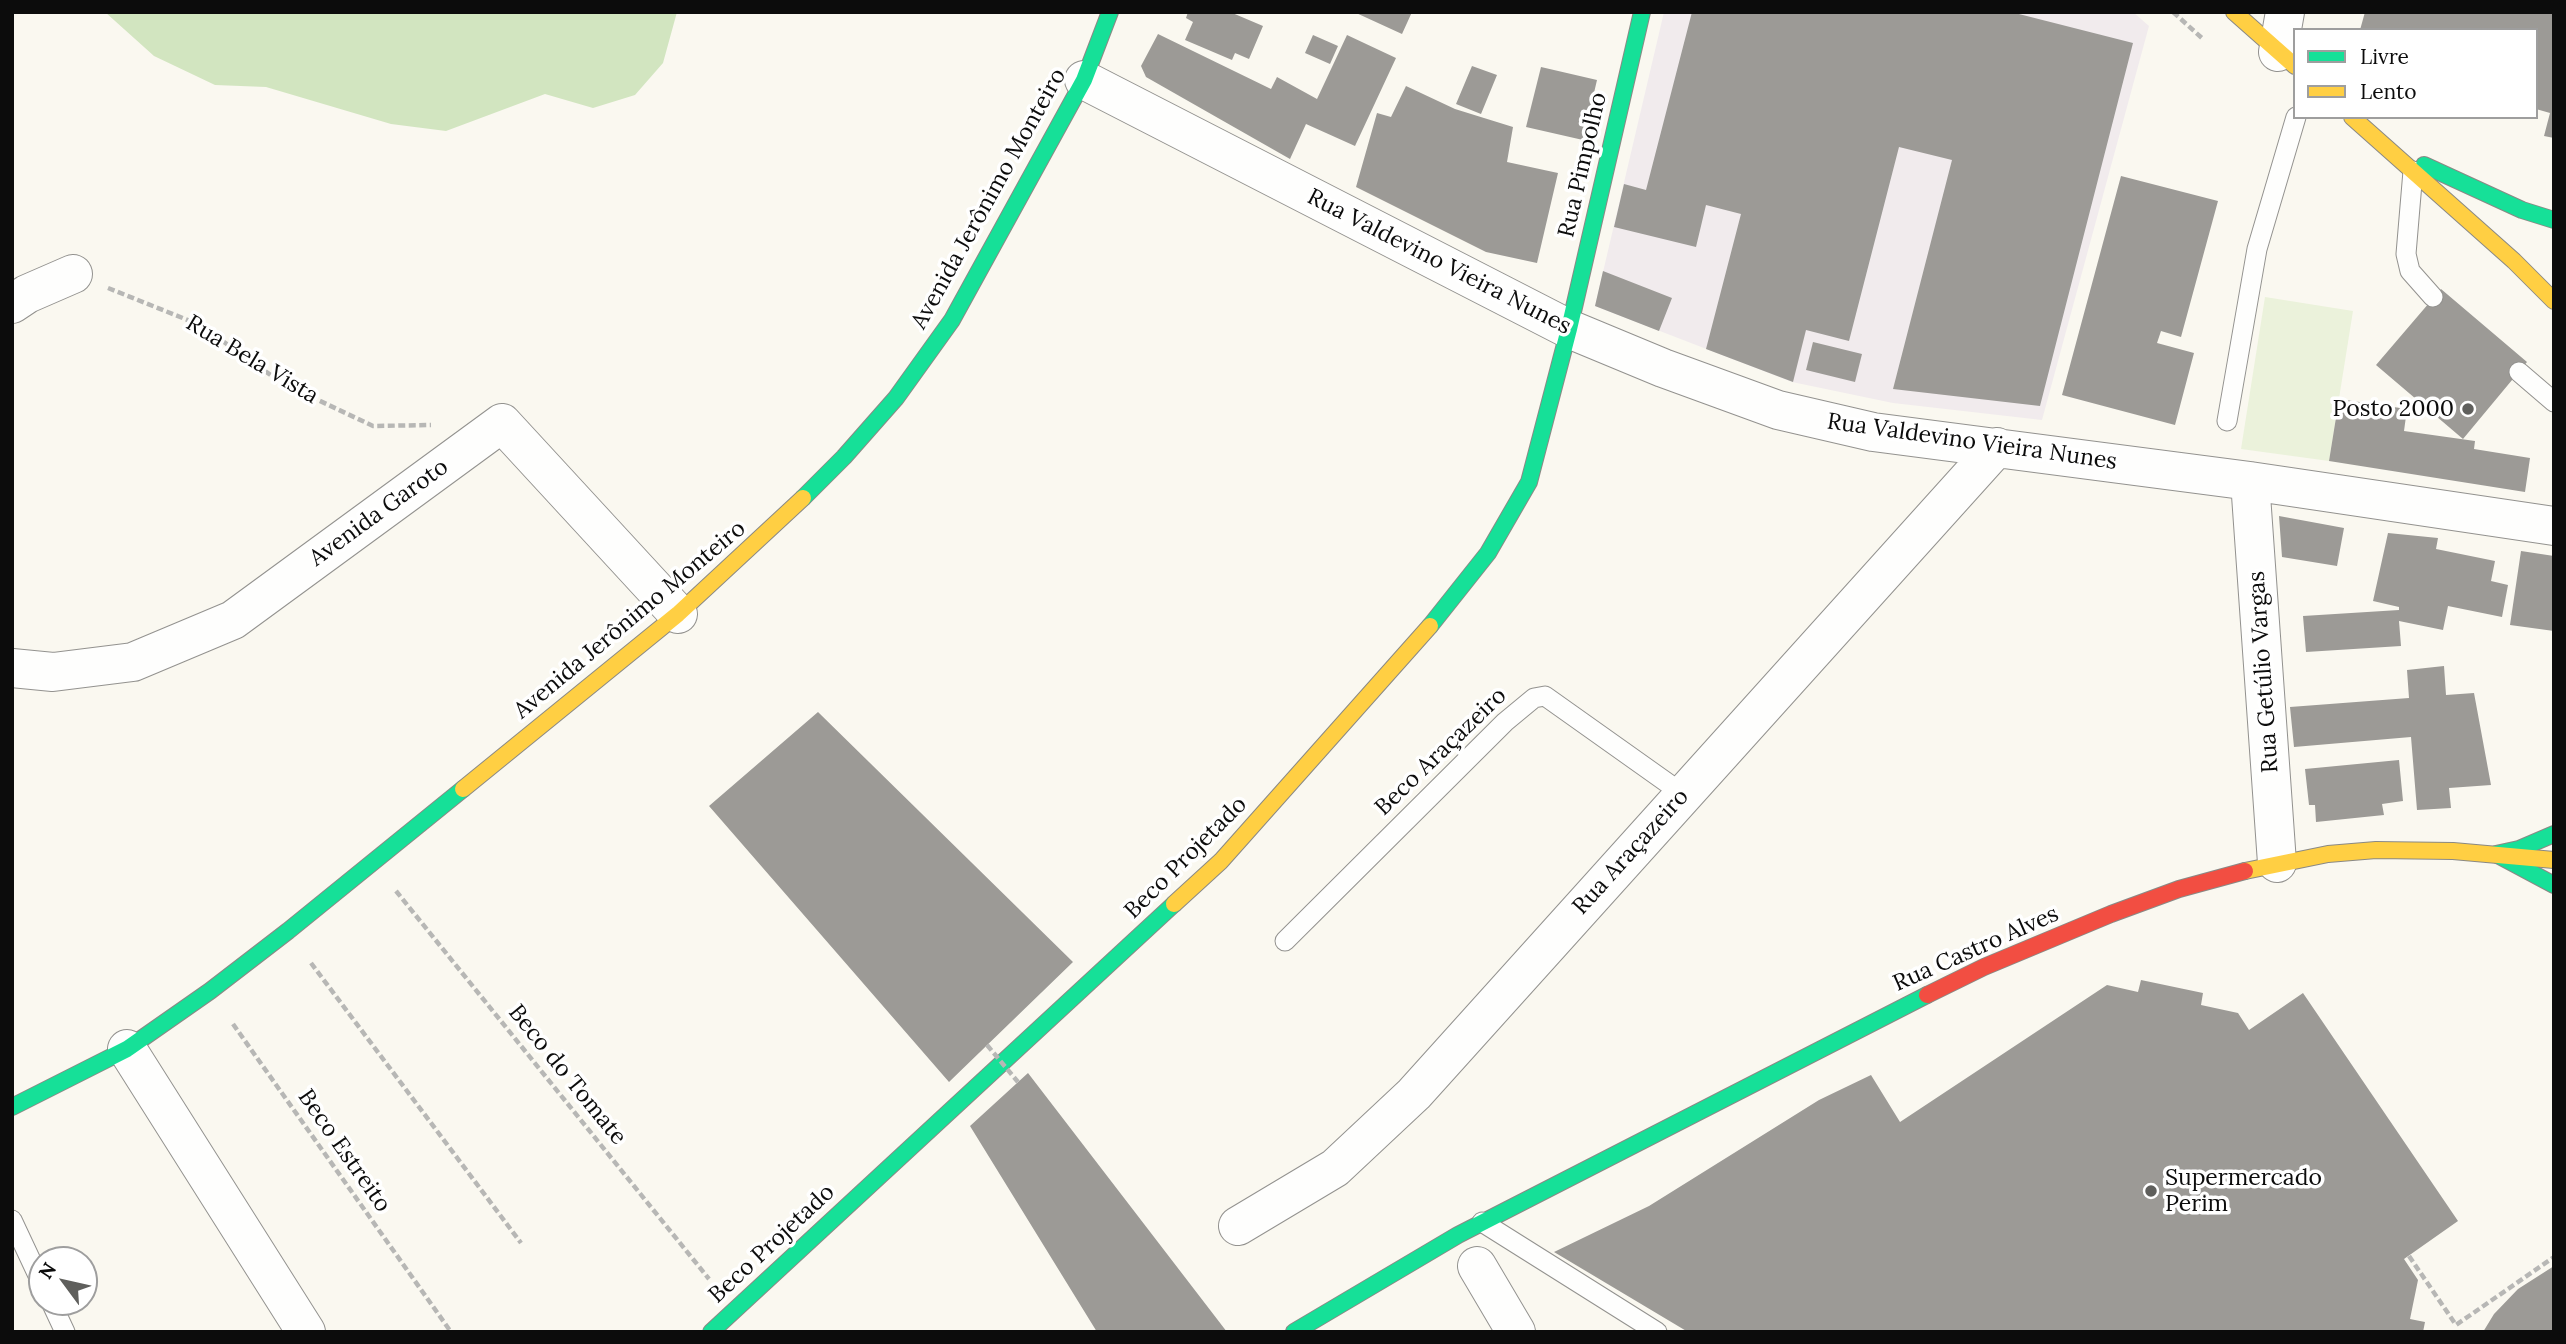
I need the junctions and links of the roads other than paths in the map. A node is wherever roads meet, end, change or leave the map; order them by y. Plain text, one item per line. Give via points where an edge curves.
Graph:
1 (1110, 12) edge
2 (1642, 12) edge
3 (2234, 12) edge
4 (2285, 12) edge
5 (2287, 59) edge
6 (1084, 80) junction
7 (2295, 119) edge
8 (2354, 119) edge
9 (2384, 146) junction
10 (2413, 172) junction
11 (2554, 220) edge
12 (73, 274) road end
13 (2433, 297) dead end
14 (2554, 301) edge
15 (12, 304) edge
16 (1569, 329) junction
17 (2519, 372) dead end
18 (2554, 402) edge
19 (2227, 421) dead end
20 (1997, 447) junction
21 (2250, 481) junction
22 (2554, 526) edge
23 (678, 614) junction
24 (12, 668) edge
25 (1683, 794) junction
26 (2554, 834) edge
27 (2496, 854) junction
28 (2554, 860) edge
29 (2277, 863) junction
30 (2554, 885) edge
31 (1285, 941) dead end
32 (127, 1049) junction
33 (12, 1107) edge
34 (12, 1220) edge
35 (1482, 1222) junction
36 (1238, 1226) dead end
37 (1468, 1251) junction
38 (28, 1254) edge
39 (58, 1316) edge
40 (65, 1332) edge
41 (306, 1332) edge
42 (711, 1332) edge
43 (1294, 1332) edge
44 (1516, 1332) edge
45 (1657, 1332) edge

1 - 6 street, Avenida Jerônimo Monteiro
2 - 16 street, Rua Pimpolho
3 - 5 street
4 - 5 street
6 - 16 street, Rua Valdevino Vieira Nunes
6 - 23 street, Avenida Jerônimo Monteiro via 958,309 896,398 788,513
7 - 19 lane via 2257,249
8 - 9 street
9 - 10 street
9 - 11 street via 2522,210
10 - 13 lane via 2406,254 2410,271
10 - 14 street
12 - 15 street
16 - 20 street, Rua Valdevino Vieira Nunes via 1778,410 1873,432
16 - 42 street, Beco Projetado via 1529,482 1488,553 1427,630 1221,861
17 - 18 lane
20 - 21 street, Rua Valdevino Vieira Nunes
20 - 25 street, Rua Araçazeiro
21 - 22 street, Rua Valdevino Vieira Nunes
21 - 29 street, Rua Getúlio Vargas
23 - 24 street, Avenida Garoto via 502,423 233,620 134,662 53,672
23 - 32 street, Avenida Jerônimo Monteiro via 288,931
25 - 31 lane, Beco Araçazeiro via 1545,696 1534,698 1504,722
25 - 36 street, Rua Araçazeiro via 1414,1094 1335,1168
26 - 27 street
27 - 28 street, Rua Castro Alves
27 - 29 street, Rua Castro Alves via 2376,850
27 - 30 street
29 - 35 street, Rua Castro Alves via 2179,889 1984,967
32 - 33 street, Avenida Jerônimo Monteiro
32 - 41 street
34 - 38 lane
35 - 37 street, Rua Castro Alves
35 - 45 lane
37 - 43 street, Rua Castro Alves
37 - 44 street
39 - 40 lane

